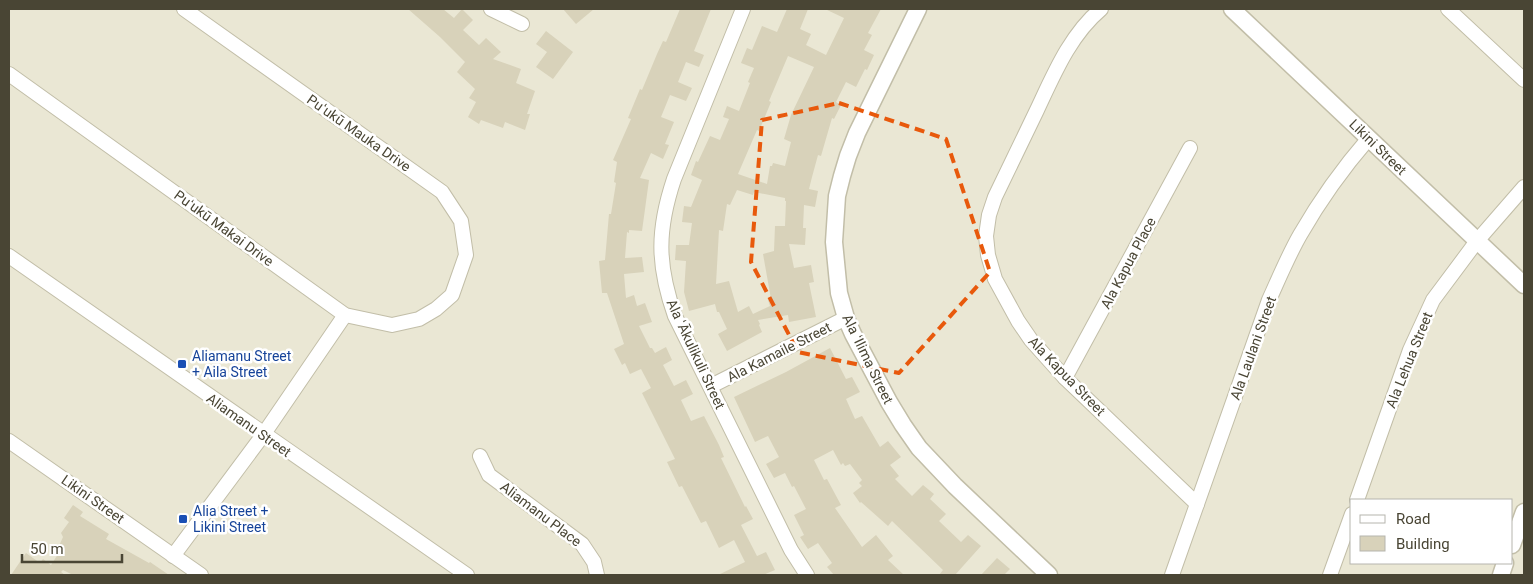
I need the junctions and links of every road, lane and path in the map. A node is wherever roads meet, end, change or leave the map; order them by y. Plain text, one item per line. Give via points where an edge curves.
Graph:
1 (184, 9) edge
2 (491, 9) edge
3 (743, 9) edge
4 (918, 9) edge
5 (1101, 9) edge
6 (1232, 9) edge
7 (1448, 9) edge
8 (522, 24) dead end
9 (9, 74) edge
10 (1524, 80) edge
11 (1369, 138) junction
12 (1190, 148) dead end
13 (1524, 187) edge
14 (1476, 241) junction
15 (9, 256) edge
16 (1524, 284) edge
17 (452, 296) joint
18 (345, 315) junction
19 (846, 318) junction
20 (1066, 378) junction
21 (711, 386) junction
22 (264, 435) junction
23 (9, 441) edge
24 (480, 456) dead end
25 (1357, 499) edge
26 (1197, 504) junction
27 (1524, 512) edge
28 (1350, 520) edge
29 (1513, 542) edge
30 (173, 556) junction
31 (201, 575) edge
32 (466, 575) edge
33 (597, 575) edge
34 (807, 575) edge
35 (1049, 575) edge
36 (1172, 575) edge
37 (1330, 575) edge

1 - 17 street, Puʻukū Mauka Drive via 442,192 461,221 466,256
2 - 8 street
3 - 21 street, Ala ʻĀkulikuli Street via 674,179 661,233 668,297
4 - 19 street, Ala ʻIlima Street via 857,132 837,196 834,242 839,292
5 - 20 street, Ala Kapua Street via 1085,25 1056,70 995,197 986,236 995,279 1005,298 1031,340
6 - 11 street, Likini Street
7 - 10 street
9 - 18 street, Puʻukū Makai Drive
11 - 14 street, Likini Street
11 - 26 street, Ala Laulani Street via 1328,190 1285,265 1269,300
12 - 20 street, Ala Kapua Place
13 - 14 street, Ala Lehua Street
14 - 16 street, Likini Street
14 - 25 street, Ala Lehua Street via 1433,300 1422,323
15 - 22 street, Aliamanu Street
17 - 18 street, Puʻukū Makai Drive via 419,319 392,325
18 - 22 street
19 - 21 street, Ala Kamaile Street
19 - 35 street, Ala ʻIlima Street via 889,402 919,448 954,486
20 - 26 street, Ala Kapua Street
21 - 34 street, Ala ʻĀkulikuli Street via 791,550
22 - 30 street
22 - 32 street, Aliamanu Street
23 - 30 street, Likini Street
24 - 33 street, Aliamanu Place via 489,475 582,544 594,562
26 - 36 street, Ala Laulani Street
27 - 29 street
28 - 37 street
30 - 31 street, Likini Street

